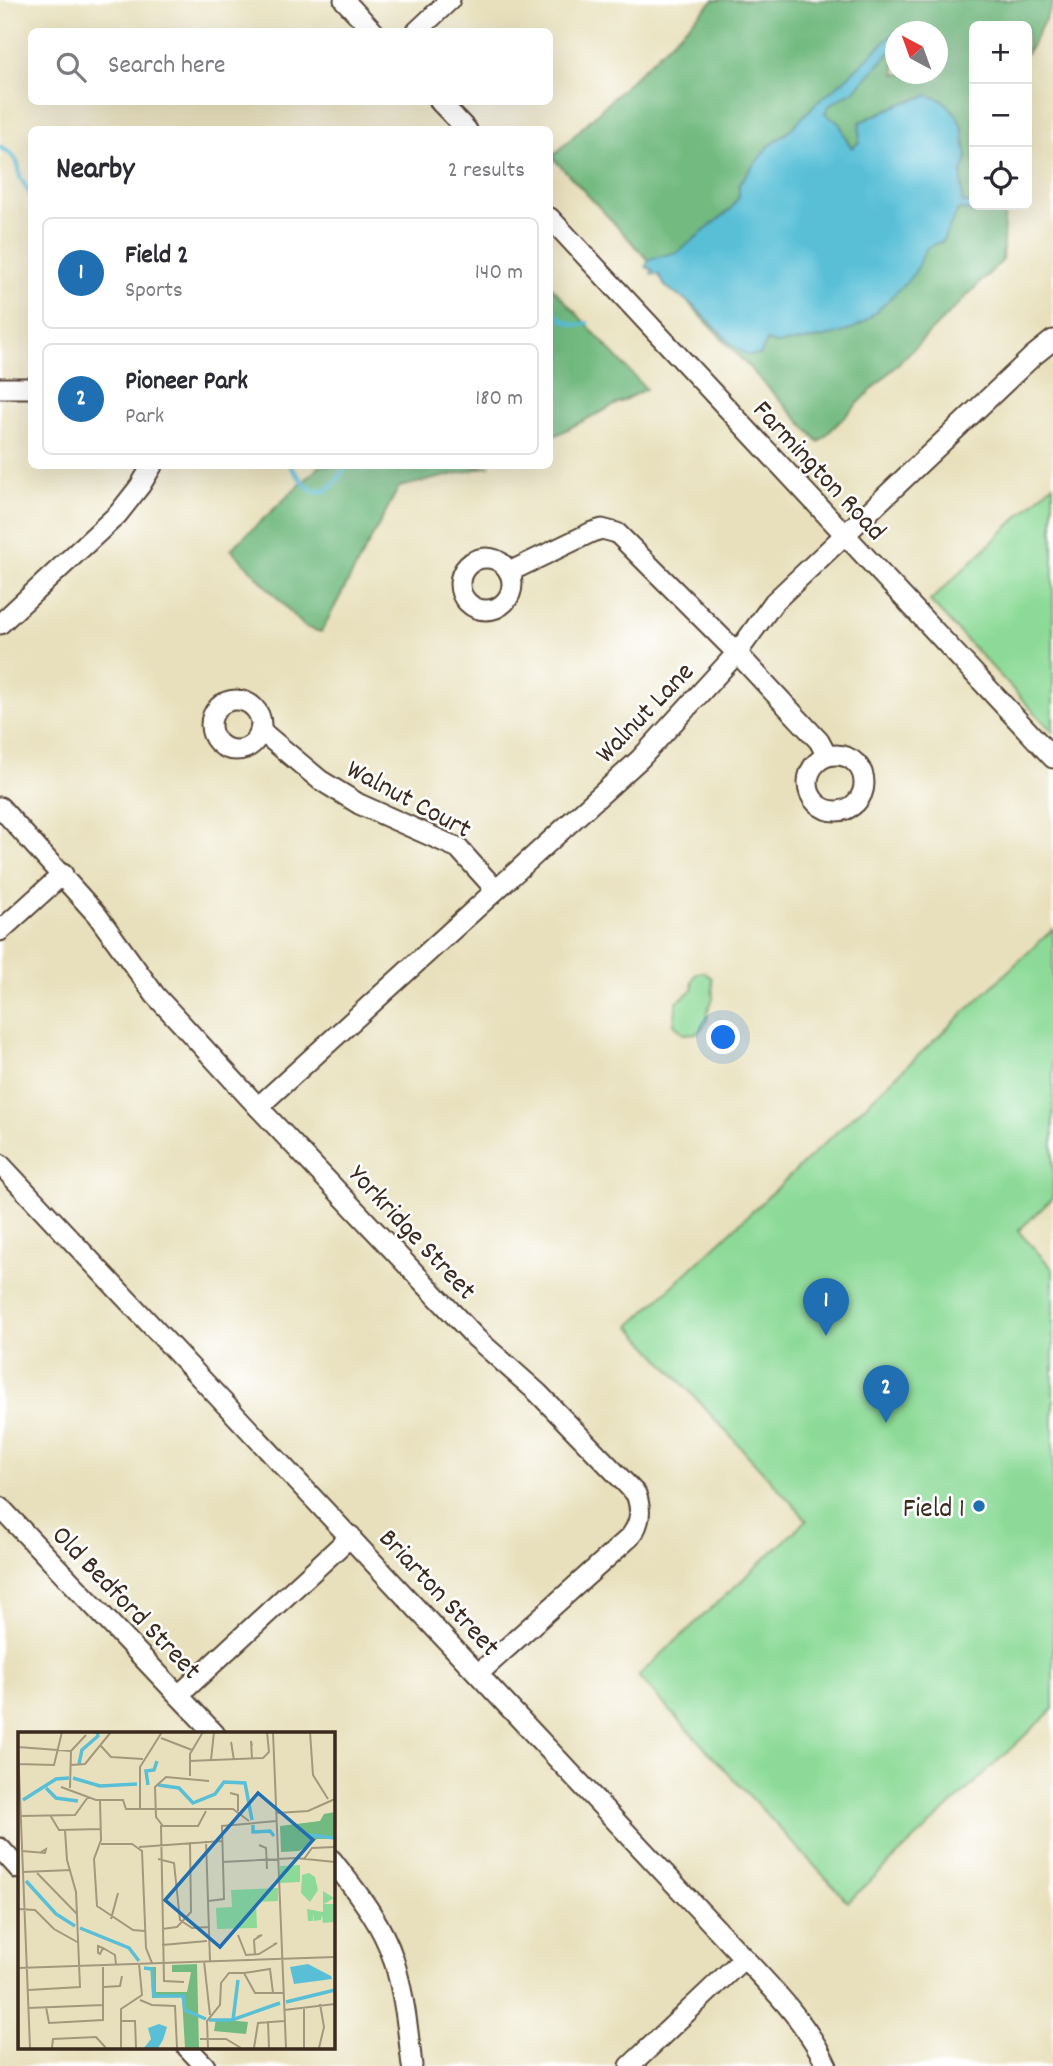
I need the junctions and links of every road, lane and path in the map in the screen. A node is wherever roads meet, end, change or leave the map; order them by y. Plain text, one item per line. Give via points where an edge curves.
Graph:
1 (344, 0) edge
2 (450, 0) edge
3 (370, 28) edge
4 (420, 28) edge
5 (443, 105) edge
6 (463, 126) edge
7 (553, 221) edge
8 (1053, 340) edge
9 (0, 388) edge
10 (28, 388) edge
11 (150, 469) edge
12 (844, 534) junction
13 (509, 572) dead end
14 (0, 624) edge
15 (737, 653) junction
16 (260, 730) dead end
17 (827, 756) dead end
18 (1053, 758) edge
19 (0, 807) edge
20 (63, 874) junction
21 (496, 890) junction
22 (0, 931) edge
23 (258, 1107) junction
24 (0, 1164) edge
25 (0, 1507) edge
26 (351, 1536) junction
27 (479, 1673) junction
28 (179, 1695) junction
29 (213, 1732) edge
30 (0, 1848) edge
31 (334, 1863) edge
32 (18, 1868) edge
33 (744, 1958) junction
34 (188, 2048) edge
35 (205, 2066) edge
36 (412, 2066) edge
37 (630, 2066) edge
38 (827, 2066) edge

1 - 3 street
2 - 4 street
5 - 6 street
7 - 12 street, Farmington Road
8 - 12 street, Walnut Lane
9 - 10 street
11 - 14 street via 118,514
12 - 15 street, Walnut Lane via 774,602
12 - 18 street, Farmington Road
13 - 15 street via 592,532 617,533
15 - 17 street via 819,741
15 - 21 street, Walnut Lane via 640,759
16 - 21 street, Walnut Court via 320,780 359,804 458,848
19 - 20 street, Yorkridge Street
20 - 22 street
20 - 23 street, Yorkridge Street via 155,995
21 - 23 street, Walnut Lane
23 - 27 street, Yorkridge Street via 476,1338 538,1393 636,1494 639,1524 630,1537
24 - 26 street, Briarton Street
25 - 28 street, Old Bedford Street
26 - 27 street, Briarton Street
26 - 28 street
27 - 33 street, Briarton Street
28 - 29 street, Old Bedford Street
30 - 32 street
31 - 36 street via 369,1908 393,1957
33 - 37 street
33 - 38 street, Briarton Street via 783,2000 818,2046
34 - 35 street

